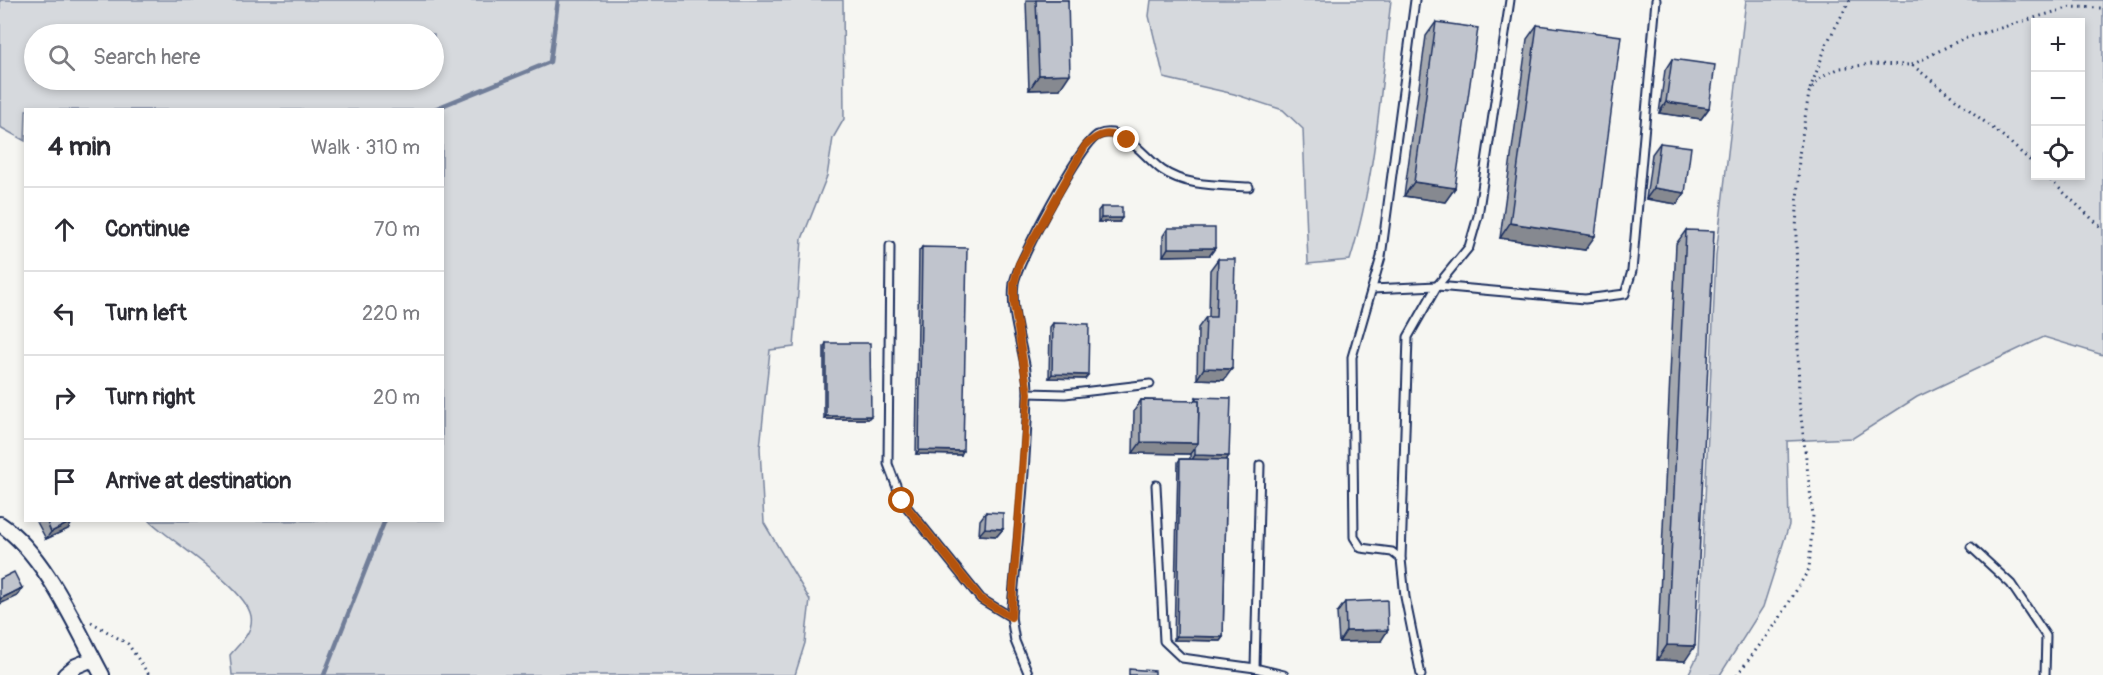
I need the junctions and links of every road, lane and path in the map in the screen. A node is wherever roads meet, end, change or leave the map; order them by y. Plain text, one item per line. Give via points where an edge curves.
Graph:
1 (1415, 0) edge
2 (1510, 0) edge
3 (1656, 0) edge
4 (1850, 0) edge
5 (2103, 8) edge
6 (1912, 65) junction
7 (1809, 93) junction
8 (2031, 161) edge
9 (2050, 180) edge
10 (1250, 187) dead end
11 (2103, 229) edge
12 (890, 246) dead end
13 (1437, 286) junction
14 (1372, 290) junction
15 (1150, 384) dead end
16 (1028, 393) junction
17 (1260, 465) dead end
18 (1156, 485) dead end
19 (0, 524) edge
20 (1971, 547) dead end
21 (1401, 559) junction
22 (1011, 617) junction
23 (87, 620) dead end
24 (93, 658) junction
25 (1255, 668) junction
26 (65, 675) edge
27 (102, 675) edge
28 (149, 675) edge
29 (1029, 675) edge
30 (1284, 675) edge
31 (1421, 675) edge
32 (1737, 675) edge
33 (2045, 675) edge

1 - 14 lane via 1381,257
2 - 13 lane via 1478,216 1469,247
3 - 13 lane via 1632,271 1624,294 1585,298
4 - 7 path via 1828,41
5 - 6 path via 2071,7 1960,40
6 - 7 path via 1840,68 1821,77
6 - 8 path
7 - 32 path via 1799,154 1796,232 1799,401 1813,515 1809,569 1778,621
9 - 11 path
10 - 16 lane via 1178,180 1112,132 1097,135 1085,146 1019,264 1014,284
12 - 22 lane via 888,464 902,501 981,599
13 - 14 lane
13 - 21 lane via 1408,337
14 - 21 lane via 1352,357 1354,537 1361,548 1392,552
15 - 16 lane via 1065,394
16 - 22 lane
17 - 25 lane
18 - 25 lane via 1164,641 1182,657
19 - 24 street via 18,536 67,607
20 - 33 lane via 2011,584 2046,636
21 - 31 lane
22 - 29 lane via 1015,641
23 - 28 path via 128,644
24 - 26 street
24 - 27 street
25 - 30 lane

